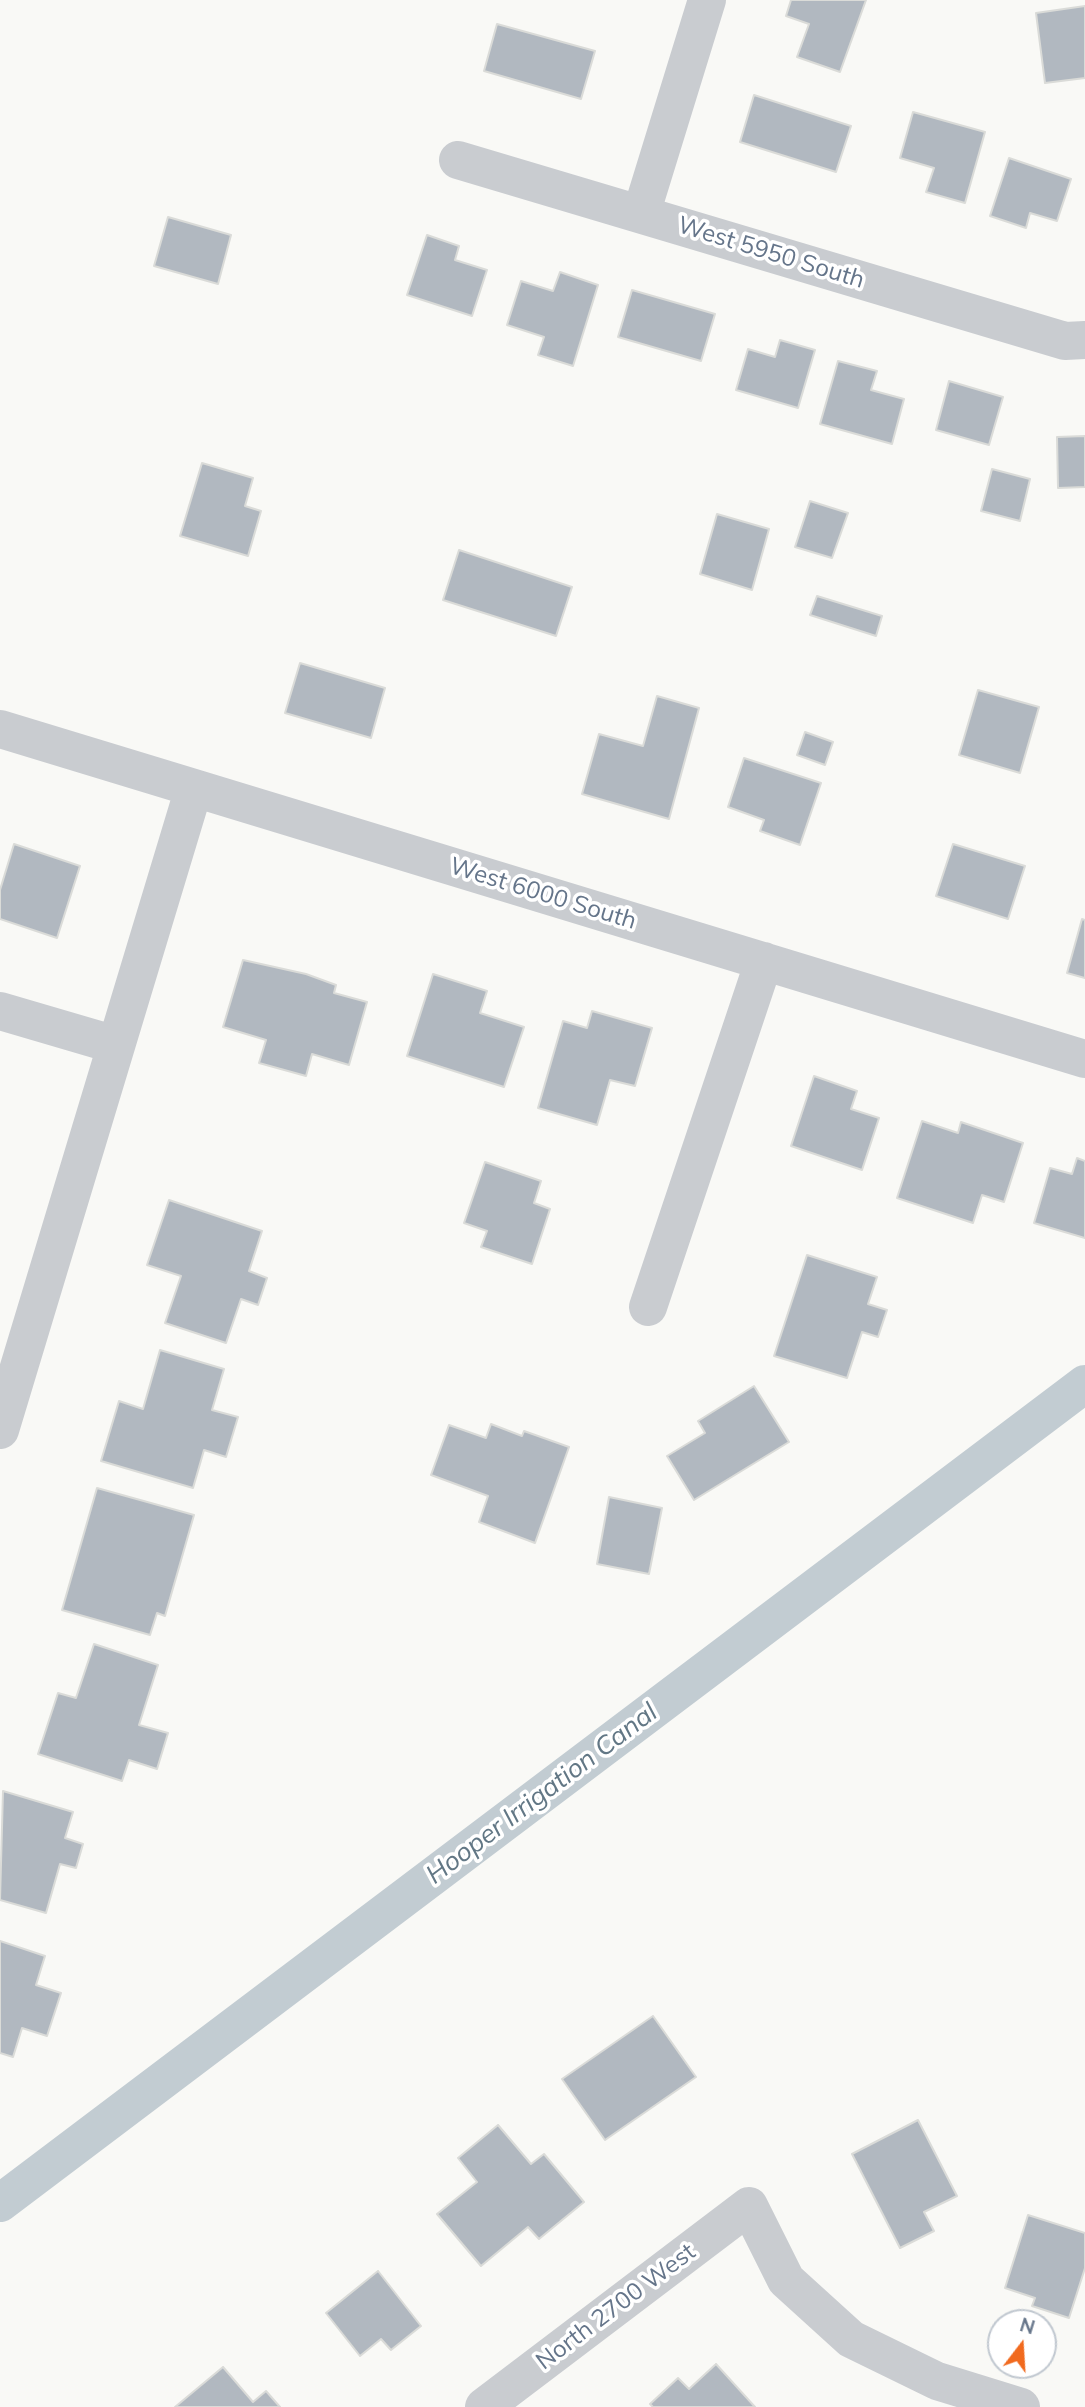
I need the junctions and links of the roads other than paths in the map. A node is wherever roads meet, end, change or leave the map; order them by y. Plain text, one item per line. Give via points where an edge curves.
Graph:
1 (707, 0) edge
2 (458, 159) dead end
3 (641, 214) junction
4 (1085, 340) edge
5 (0, 729) edge
6 (194, 788) junction
7 (764, 961) junction
8 (0, 1011) edge
9 (116, 1045) junction
10 (1085, 1059) edge
11 (648, 1307) dead end
12 (0, 1430) edge
13 (484, 2407) edge
14 (1021, 2407) edge

1 - 3 street
2 - 3 street, West 5950 South
3 - 4 street, West 5950 South via 1065,341
5 - 6 street, West 6000 South
6 - 7 street, West 6000 South
6 - 9 street
7 - 10 street, West 6000 South
7 - 11 street
8 - 9 street
9 - 12 street
13 - 14 street, North 2700 West via 749,2206 786,2280 850,2339 937,2381

